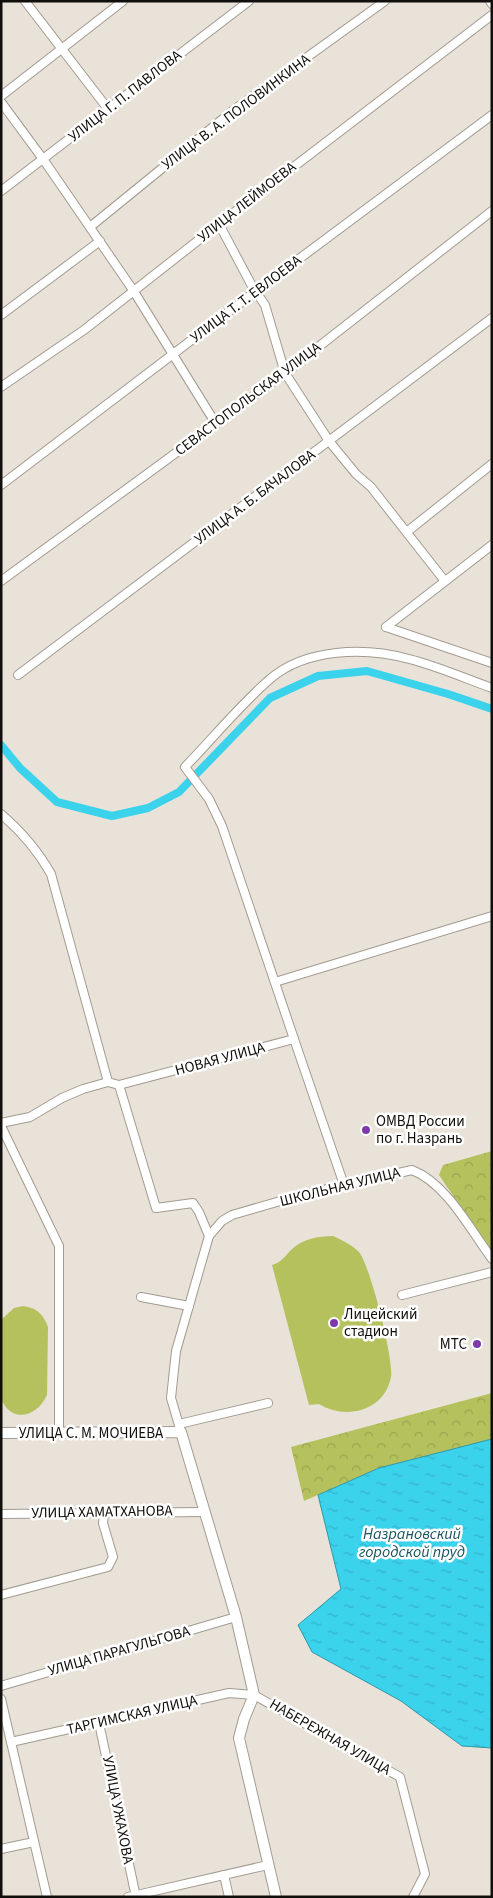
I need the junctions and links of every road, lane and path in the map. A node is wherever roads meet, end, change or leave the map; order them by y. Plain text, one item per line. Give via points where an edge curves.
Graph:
1 (26, 1) edge
2 (123, 1) edge
3 (248, 1) edge
4 (385, 1) edge
5 (492, 15) edge
6 (62, 49) junction
7 (1, 96) edge
8 (1, 102) edge
9 (108, 109) junction
10 (492, 115) edge
11 (43, 159) junction
12 (1, 191) edge
13 (492, 211) edge
14 (219, 224) junction
15 (90, 227) junction
16 (100, 241) junction
17 (134, 290) junction
18 (256, 291) junction
19 (1, 315) edge
20 (492, 318) edge
21 (172, 356) junction
22 (285, 373) junction
23 (1, 387) edge
24 (216, 424) junction
25 (329, 441) junction
26 (492, 464) edge
27 (1, 485) edge
28 (408, 531) junction
29 (492, 545) edge
30 (444, 580) junction
31 (1, 581) edge
32 (492, 663) edge
33 (18, 675) dead end
34 (492, 688) edge
35 (1, 814) edge
36 (492, 916) edge
37 (275, 982) junction
38 (294, 1039) junction
39 (108, 1082) junction
40 (119, 1085) junction
41 (1, 1124) edge
42 (344, 1185) junction
43 (209, 1236) junction
44 (492, 1259) edge
45 (492, 1272) edge
46 (402, 1295) dead end
47 (141, 1297) dead end
48 (189, 1306) junction
49 (268, 1403) dead end
50 (180, 1428) junction
51 (1, 1433) edge
52 (59, 1433) junction
53 (104, 1512) junction
54 (204, 1512) junction
55 (1, 1514) edge
56 (1, 1595) edge
57 (236, 1617) junction
58 (1, 1686) edge
59 (254, 1695) junction
60 (1, 1699) edge
61 (100, 1723) junction
62 (11, 1742) junction
63 (34, 1842) junction
64 (1, 1849) edge
65 (268, 1865) junction
66 (224, 1876) junction
67 (133, 1896) edge
68 (47, 1897) edge
69 (229, 1897) edge
70 (276, 1897) edge
71 (413, 1897) edge

1 - 6 street
2 - 6 street
3 - 9 street, УЛИЦА Г. П. ПАВЛОВА
4 - 15 street, УЛИЦА В. А. ПОЛОВИНКИНА via 235,109
5 - 14 street, УЛИЦА ЛЕЙМОЕВА
6 - 7 street
6 - 9 street
8 - 11 street
9 - 11 street, УЛИЦА Г. П. ПАВЛОВА
10 - 18 street, УЛИЦА Т. Т. ЕВЛОЕВА
11 - 12 street, УЛИЦА Г. П. ПАВЛОВА
11 - 15 street
13 - 22 street, СЕВАСТОПОЛЬСКАЯ УЛИЦА
14 - 17 street, УЛИЦА ЛЕЙМОЕВА
14 - 18 street
15 - 16 street
16 - 17 street
16 - 19 street
17 - 21 street
17 - 23 street, УЛИЦА ЛЕЙМОЕВА via 84,330
18 - 21 street, УЛИЦА Т. Т. ЕВЛОЕВА
18 - 22 street via 265,305
20 - 25 street, УЛИЦА А. Б. БАЧАЛОВА
21 - 24 street
21 - 27 street, УЛИЦА Т. Т. ЕВЛОЕВА
22 - 24 street, СЕВАСТОПОЛЬСКАЯ УЛИЦА
22 - 25 street
24 - 31 street, СЕВАСТОПОЛЬСКАЯ УЛИЦА
25 - 28 street
25 - 33 street, УЛИЦА А. Б. БАЧАЛОВА
26 - 28 street
28 - 30 street
29 - 30 street
30 - 32 street via 386,628
34 - 37 street via 408,658 360,652 312,657 271,678 185,767 209,799 222,826
35 - 39 street via 38,851 51,874
36 - 37 street
37 - 38 street
38 - 40 street, НОВАЯ УЛИЦА
38 - 42 street
39 - 40 street, НОВАЯ УЛИЦА
39 - 41 street via 62,1098 30,1117
40 - 43 street via 156,1208 193,1203
41 - 52 street via 59,1246
42 - 43 street, ШКОЛЬНАЯ УЛИЦА via 232,1215
42 - 44 street, ШКОЛЬНАЯ УЛИЦА via 403,1170 420,1173 440,1188
43 - 48 street
45 - 46 street
47 - 48 street
48 - 50 street via 176,1351 171,1398
49 - 50 street
50 - 52 street, УЛИЦА С. М. МОЧИЕВА
50 - 54 street
51 - 52 street, УЛИЦА С. М. МОЧИЕВА
53 - 54 street, УЛИЦА ХАМАТХАНОВА
53 - 55 street, УЛИЦА ХАМАТХАНОВА
53 - 56 street via 103,1523 113,1557 108,1566
54 - 57 street
57 - 58 street, УЛИЦА ПАРАГУЛЬГОВА
57 - 59 street
59 - 61 street, ТАРГИМСКАЯ УЛИЦА via 228,1694
59 - 65 street via 239,1738
59 - 71 street, НАБЕРЕЖНАЯ УЛИЦА via 400,1777 425,1874
60 - 62 street
61 - 62 street, ТАРГИМСКАЯ УЛИЦА
61 - 67 street, УЛИЦА УЖАХОВА
62 - 63 street
63 - 64 street
63 - 68 street
65 - 66 street
65 - 70 street
66 - 67 street
66 - 69 street

